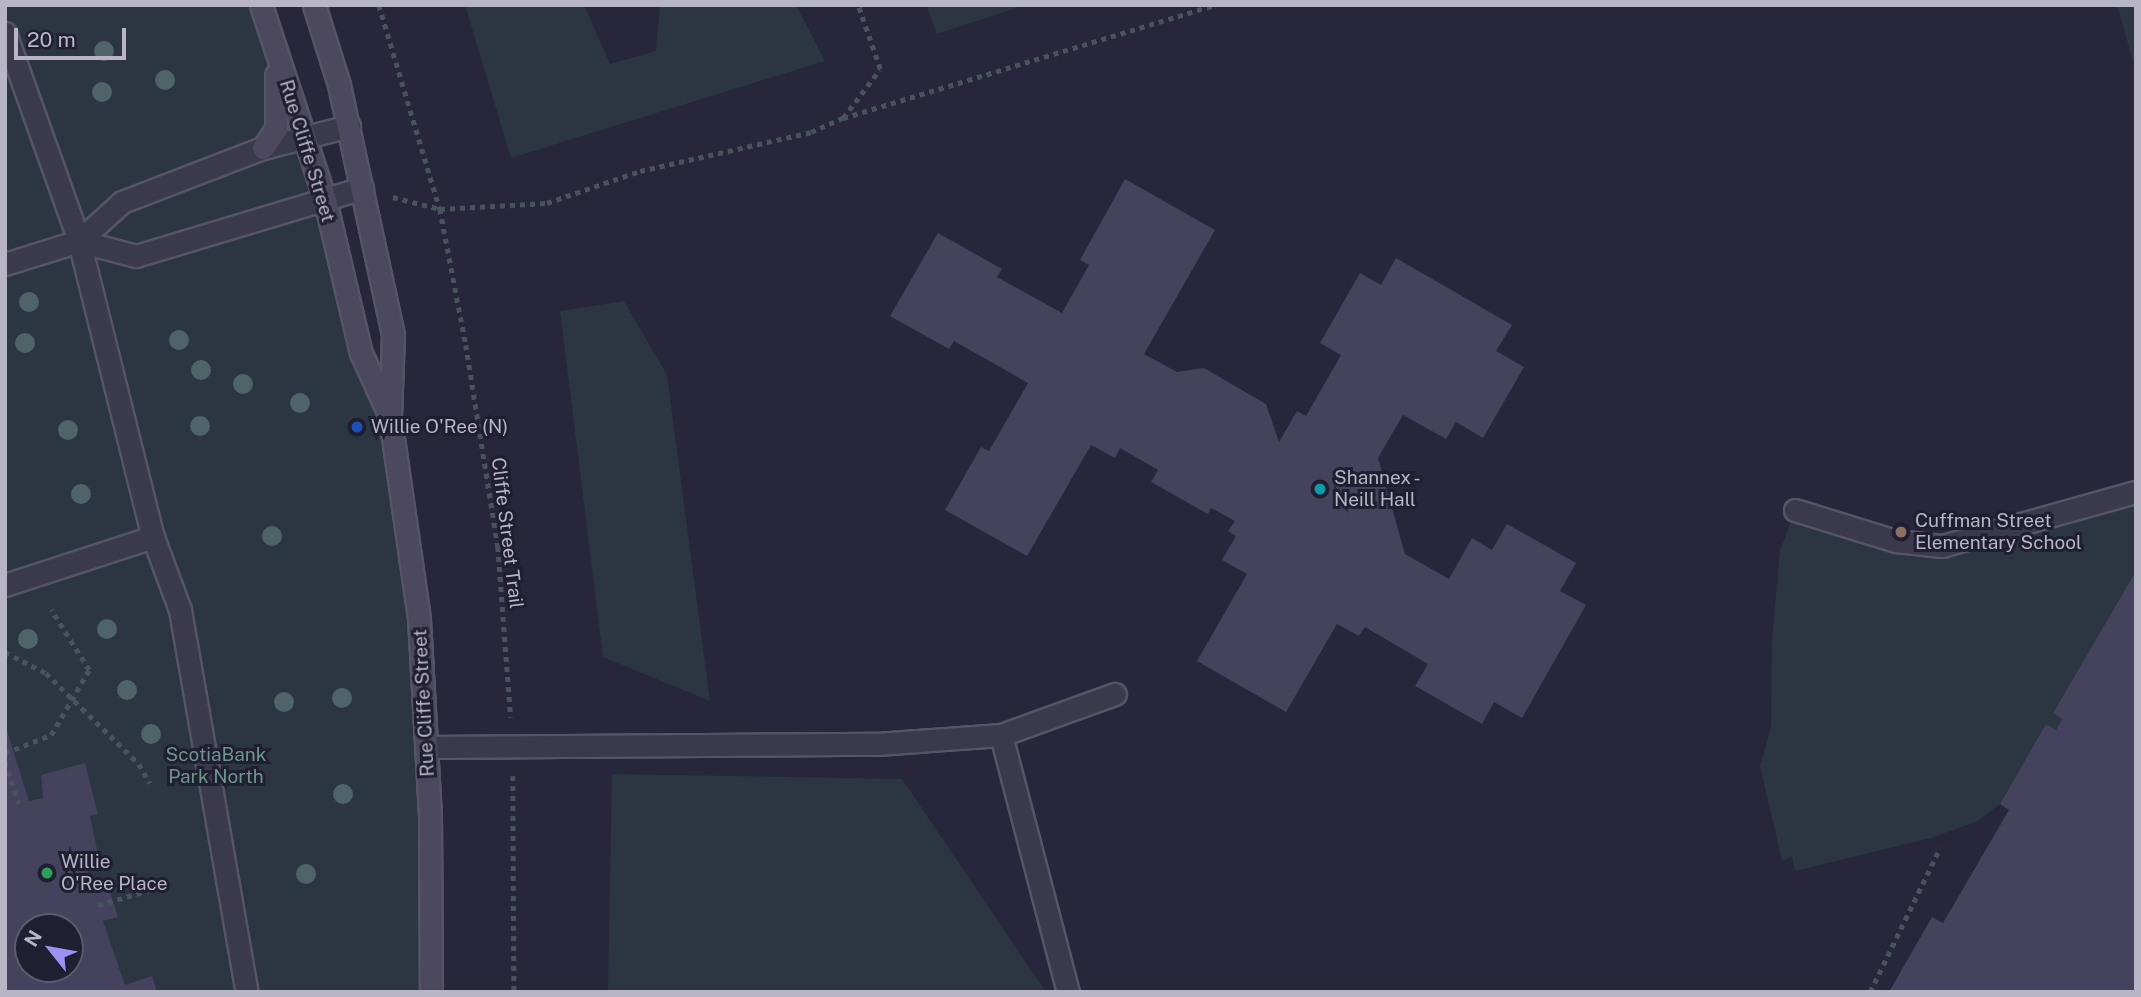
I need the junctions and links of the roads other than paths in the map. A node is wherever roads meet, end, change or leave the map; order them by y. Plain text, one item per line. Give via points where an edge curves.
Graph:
1 (261, 5) edge
2 (314, 5) edge
3 (5, 33) edge
4 (276, 52) junction
5 (349, 125) junction
6 (305, 136) junction
7 (263, 148) junction
8 (362, 188) junction
9 (325, 200) junction
10 (79, 241) junction
11 (5, 264) edge
12 (390, 417) junction
13 (2136, 492) edge
14 (1795, 510) dead end
15 (153, 537) junction
16 (5, 585) edge
17 (1115, 694) dead end
18 (1001, 735) junction
19 (426, 747) junction
20 (247, 992) edge
21 (431, 992) edge
22 (1068, 992) edge

1 - 4 main road, Rue Cliffe Street
2 - 5 main road, Rue Cliffe Street
3 - 10 lane
4 - 6 main road, Rue Cliffe Street
4 - 7 main road via 276,129
5 - 6 lane
5 - 8 main road, Rue Cliffe Street
6 - 7 lane
6 - 9 main road, Rue Cliffe Street
7 - 10 lane via 122,202
8 - 9 lane
8 - 12 main road, Rue Cliffe Street via 393,335
9 - 10 lane via 135,256
9 - 12 main road, Rue Cliffe Street via 361,353
10 - 11 lane
10 - 15 lane
12 - 19 main road, Rue Cliffe Street via 419,619
13 - 14 lane via 1942,546 1896,541
15 - 16 lane
15 - 20 lane via 180,610
17 - 18 lane
18 - 19 lane via 877,744
18 - 22 lane
19 - 21 main road, Rue Cliffe Street

